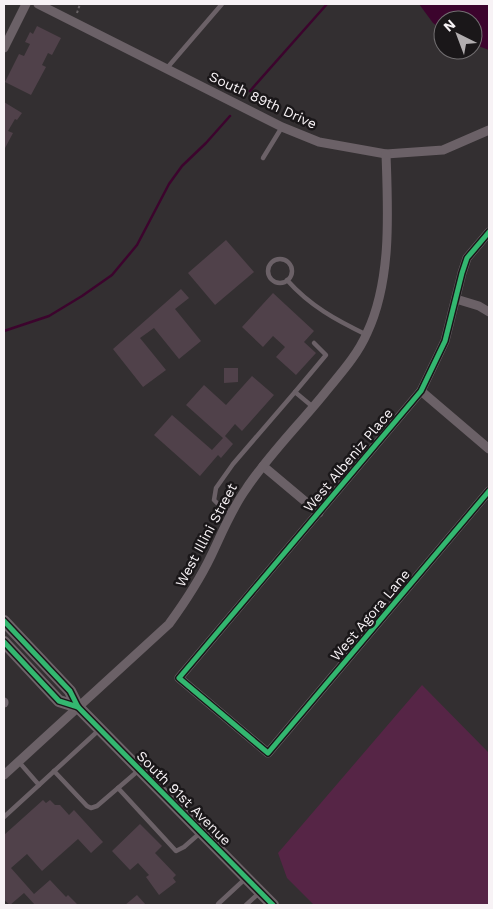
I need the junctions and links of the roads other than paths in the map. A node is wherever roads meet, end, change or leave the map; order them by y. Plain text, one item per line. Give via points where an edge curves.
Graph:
1 (26, 4) edge
2 (38, 4) edge
3 (222, 4) edge
4 (4, 48) edge
5 (166, 69) junction
6 (282, 127) junction
7 (489, 130) edge
8 (386, 154) junction
9 (263, 158) dead end
10 (489, 232) edge
11 (287, 280) junction
12 (456, 299) junction
13 (489, 312) edge
14 (367, 335) junction
15 (314, 343) dead end
16 (421, 391) junction
17 (295, 392) junction
18 (314, 407) junction
19 (489, 449) edge
20 (263, 466) junction
21 (489, 491) edge
22 (231, 512) junction
23 (319, 513) junction
24 (4, 621) edge
25 (4, 642) edge
26 (179, 678) joint
27 (78, 706) junction
28 (100, 729) junction
29 (19, 762) junction
30 (140, 769) junction
31 (54, 771) junction
32 (4, 775) edge
33 (39, 785) junction
34 (118, 788) junction
35 (4, 817) edge
36 (202, 831) junction
37 (247, 878) junction
38 (260, 892) junction
39 (219, 905) edge
40 (246, 905) edge
41 (274, 905) edge

1 - 4 street
2 - 5 street, South 89th Drive
3 - 5 lane
5 - 6 street, South 89th Drive
6 - 8 street, South 89th Drive via 319,142
6 - 9 lane
7 - 8 street, South 89th Drive via 443,150
8 - 14 street, West Illini Street via 383,286
10 - 12 street, West Albeniz Place via 467,258
11 - 11 lane via 291,274 289,263 279,259 272,262 268,269 269,277 279,283
11 - 14 lane via 301,296 333,318
12 - 13 street
12 - 16 street, West Albeniz Place via 445,341
14 - 18 street, West Illini Street
15 - 17 lane via 326,355
16 - 19 street
16 - 23 street, West Albeniz Place
17 - 18 lane
17 - 22 lane via 216,488 214,500
18 - 20 street, West Illini Street
20 - 22 street, West Illini Street
20 - 23 street
21 - 26 street, West Agora Lane via 268,753
22 - 27 street, West Illini Street via 191,594 169,624
23 - 26 street, West Albeniz Place
24 - 27 main road, South 91st Avenue via 70,691
25 - 27 main road, South 91st Avenue via 59,701
27 - 28 main road, South 91st Avenue
27 - 29 street, West Illini Street
28 - 30 main road, South 91st Avenue
28 - 31 lane
29 - 32 street, West Illini Street
29 - 33 lane
30 - 34 lane
30 - 36 main road, South 91st Avenue
31 - 33 lane
31 - 34 lane via 90,808 98,806
33 - 35 lane
34 - 36 lane via 176,851
36 - 37 main road, South 91st Avenue
37 - 38 main road, South 91st Avenue
37 - 39 lane
38 - 40 lane
38 - 41 main road, South 91st Avenue

